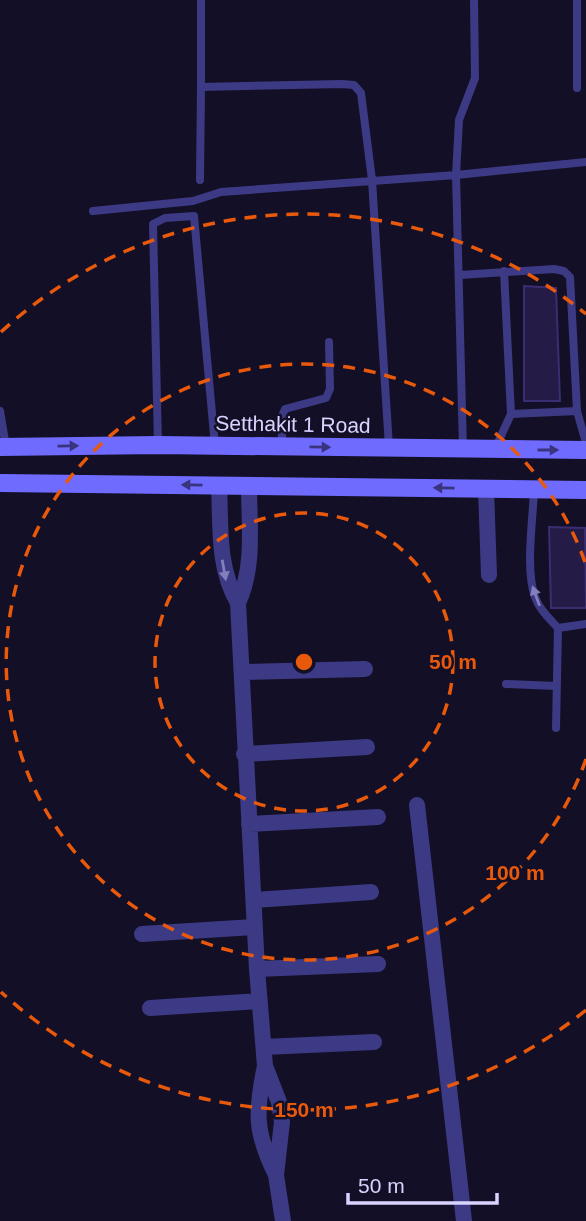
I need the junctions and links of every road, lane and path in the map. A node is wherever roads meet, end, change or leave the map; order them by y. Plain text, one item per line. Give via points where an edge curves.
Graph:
1 (201, 0) edge
2 (474, 0) edge
3 (577, 0) edge
4 (201, 87) junction
5 (576, 88) dead end
6 (586, 162) edge
7 (456, 175) junction
8 (200, 180) dead end
9 (372, 180) junction
10 (193, 201) junction
11 (93, 211) dead end
12 (194, 216) junction
13 (504, 271) junction
14 (460, 275) junction
15 (329, 342) dead end
16 (0, 411) edge
17 (577, 411) junction
18 (511, 414) junction
19 (586, 443) edge
20 (158, 445) junction
21 (215, 446) junction
22 (282, 446) junction
23 (3, 447) edge
24 (389, 448) junction
25 (463, 449) junction
26 (495, 450) junction
27 (586, 450) edge
28 (0, 483) edge
29 (219, 485) junction
30 (249, 486) junction
31 (486, 489) junction
32 (534, 490) junction
33 (586, 490) edge
34 (489, 575) dead end
35 (238, 603) junction
36 (586, 624) edge
37 (558, 628) junction
38 (365, 669) dead end
39 (242, 672) junction
40 (506, 684) dead end
41 (556, 687) junction
42 (556, 728) dead end
43 (367, 747) dead end
44 (244, 754) junction
45 (417, 806) dead end
46 (378, 817) dead end
47 (249, 824) junction
48 (371, 892) dead end
49 (254, 900) junction
50 (254, 927) junction
51 (142, 934) dead end
52 (378, 964) dead end
53 (257, 969) junction
54 (259, 1001) junction
55 (150, 1008) dead end
56 (374, 1042) dead end
57 (264, 1047) junction
58 (265, 1066) junction
59 (279, 1102) junction
60 (257, 1105) junction
61 (276, 1175) junction
62 (283, 1221) edge
63 (464, 1221) edge

1 - 4 lane
2 - 7 lane via 475,78 459,121
3 - 5 lane
4 - 8 lane
4 - 9 lane via 354,85 364,102
6 - 7 lane
7 - 9 lane
7 - 14 lane
9 - 10 lane via 221,192
9 - 24 lane
10 - 11 lane
10 - 12 lane
12 - 20 lane via 165,218 153,224
12 - 21 lane
13 - 14 lane
13 - 17 lane via 554,269 570,277
13 - 18 lane
14 - 25 lane
15 - 22 lane via 330,389 326,398 285,409
16 - 23 lane
17 - 18 lane
17 - 19 lane
18 - 26 lane
20 - 21 main road, Setthakit 1 Road
23 -> 20 main road, Setthakit 1 Road
21 - 22 main road, Setthakit 1 Road
22 -> 24 main road, Setthakit 1 Road
24 - 25 main road, Setthakit 1 Road
25 - 26 main road, Setthakit 1 Road
26 -> 27 main road, Setthakit 1 Road
29 -> 28 main road
29 - 30 main road
29 -> 35 street via 222,566
31 -> 30 main road
30 - 35 street via 250,565
31 - 32 main road
31 - 34 street
32 - 33 main road
37 -> 32 lane via 542,611 531,580
35 - 39 street
36 - 37 lane
37 - 41 lane
38 - 39 street
39 - 44 street
40 - 41 lane
41 - 42 lane
43 - 44 street
44 - 47 street
45 - 63 street
46 - 47 street
47 - 49 street
48 - 49 street
49 - 50 street
50 - 51 street
50 - 53 street
52 - 53 street
53 - 54 street
54 - 55 street
54 - 57 street
56 - 57 street
57 - 58 street
58 - 59 street
58 - 60 street
59 - 60 street
59 - 61 street via 281,1140
60 - 61 street via 263,1148
61 - 62 street

